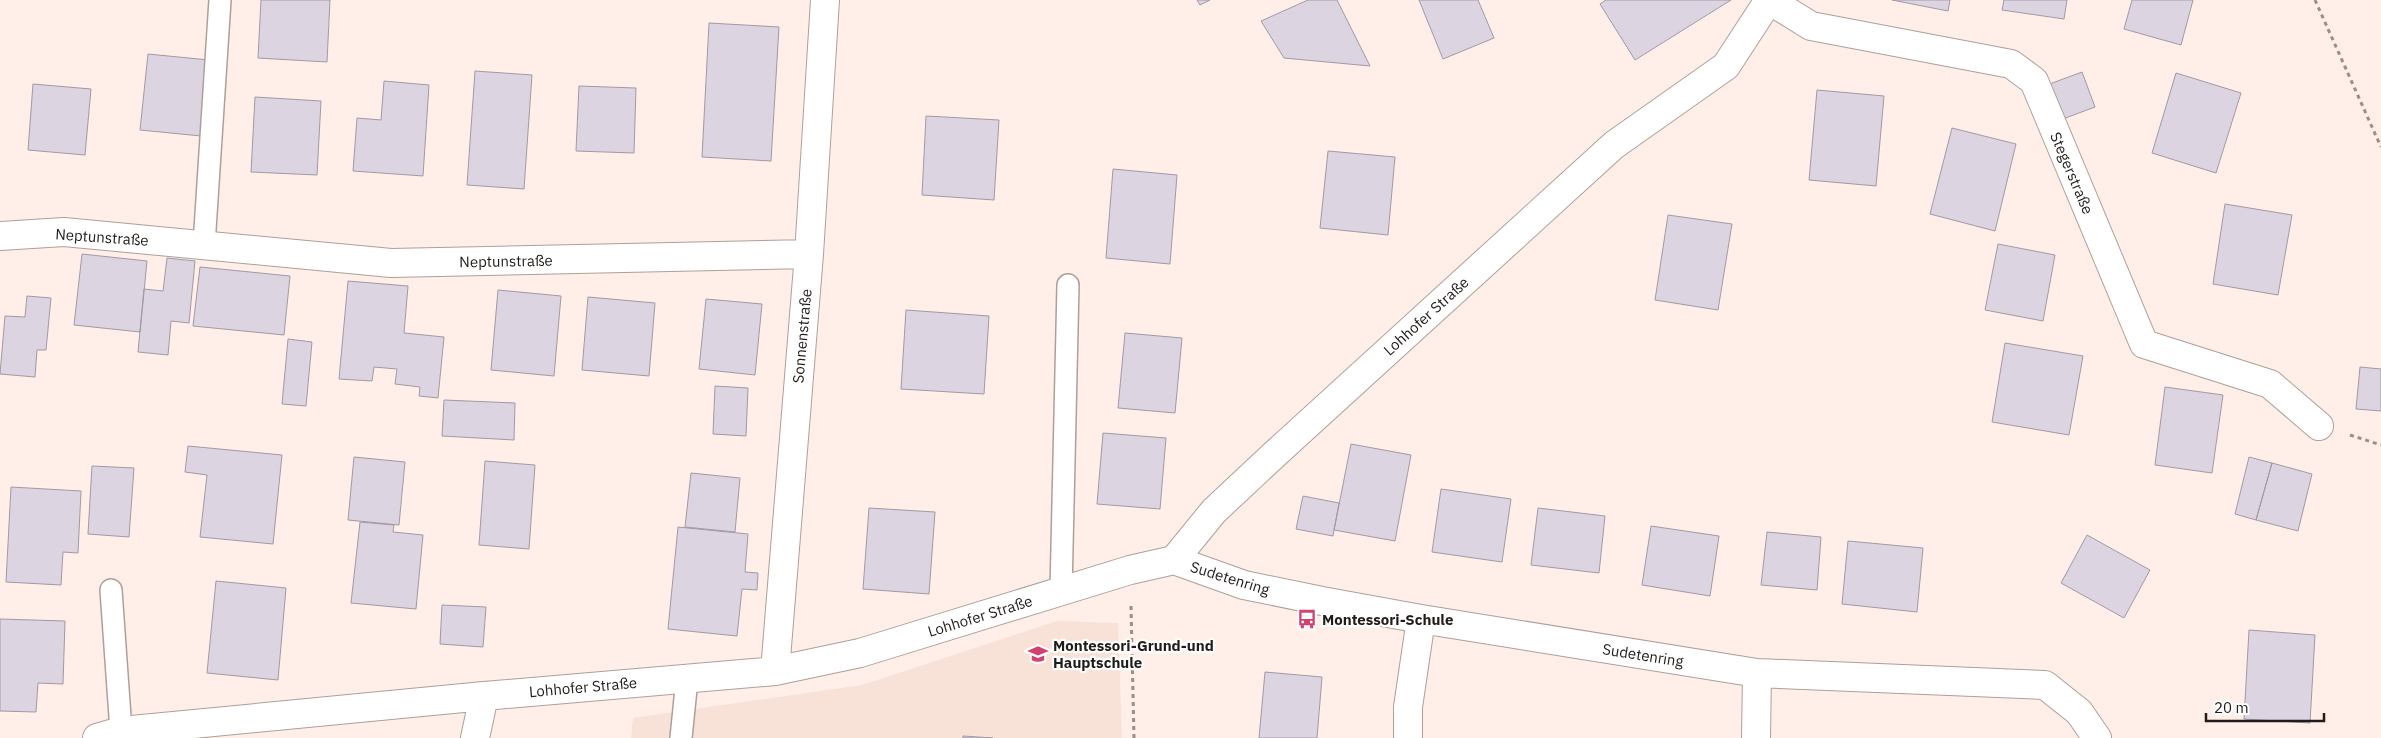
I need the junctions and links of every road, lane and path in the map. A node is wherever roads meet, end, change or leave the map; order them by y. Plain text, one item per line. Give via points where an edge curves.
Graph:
1 (220, 0) edge
2 (825, 0) edge
3 (1769, 0) edge
4 (2316, 0) edge
5 (2381, 147) edge
6 (0, 236) edge
7 (204, 245) junction
8 (809, 254) junction
9 (1068, 285) dead end
10 (2319, 426) dead end
11 (1174, 560) junction
12 (1130, 570) junction
13 (111, 590) dead end
14 (1061, 592) junction
15 (1421, 619) junction
16 (775, 671) junction
17 (1758, 673) junction
18 (687, 678) junction
19 (484, 696) junction
20 (109, 735) edge
21 (475, 738) edge
22 (681, 738) edge
23 (1134, 738) edge
24 (1408, 738) edge
25 (1756, 738) edge
26 (2097, 738) edge

1 - 7 lane
2 - 8 street, Sonnenstraße
3 - 10 street, Stegerstraße via 1811,26 2011,64 2034,81 2144,344 2270,384
3 - 11 street, Lohhofer Straße via 1726,66 1614,145 1214,511
4 - 5 path
6 - 7 street, Neptunstraße via 64,232
7 - 8 street, Neptunstraße via 391,263
8 - 16 street, Sonnenstraße
9 - 14 lane
11 - 12 street, Lohhofer Straße
11 - 15 street, Sudetenring via 1244,585
12 - 14 street, Lohhofer Straße
12 - 23 path
13 - 20 lane
14 - 16 street, Lohhofer Straße via 860,653
15 - 17 street, Sudetenring
15 - 24 street via 1408,708
16 - 18 street, Lohhofer Straße
17 - 25 street
17 - 26 street, Sudetenring via 2045,685 2079,712
18 - 19 street, Lohhofer Straße
18 - 22 lane
19 - 20 street, Lohhofer Straße
19 - 21 street

